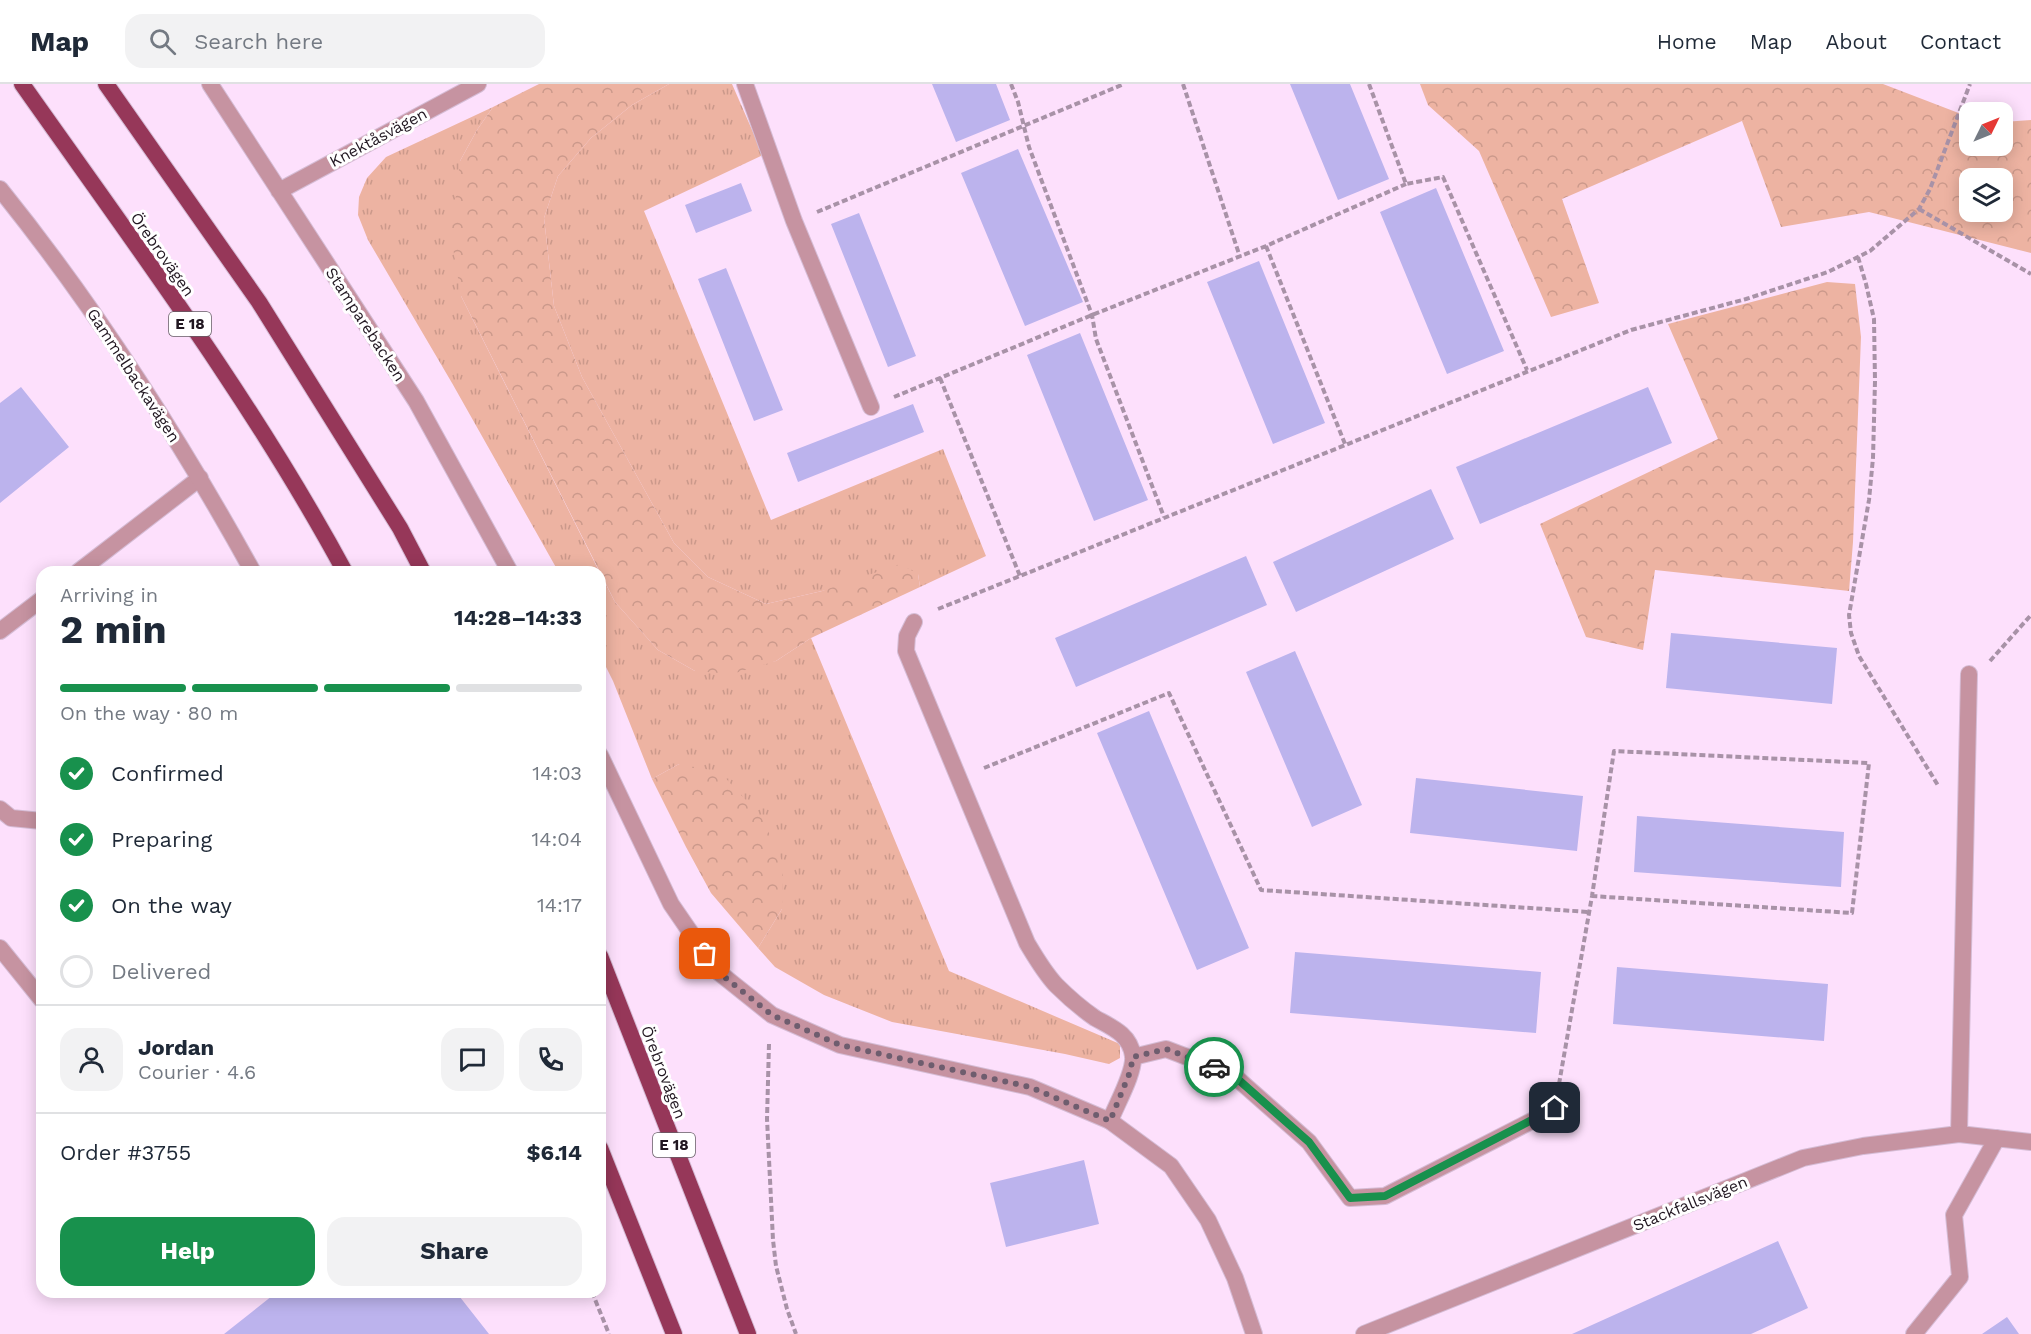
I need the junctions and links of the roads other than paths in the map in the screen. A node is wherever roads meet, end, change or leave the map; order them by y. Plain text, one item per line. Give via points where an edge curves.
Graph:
1 (22, 84) edge
2 (106, 84) edge
3 (210, 84) edge
4 (478, 84) edge
5 (745, 84) edge
6 (0, 189) edge
7 (279, 191) junction
8 (871, 407) road end
9 (200, 478) junction
10 (86, 566) edge
11 (250, 566) edge
12 (342, 566) edge
13 (420, 566) edge
14 (507, 566) edge
15 (36, 604) edge
16 (914, 622) road end
17 (0, 631) edge
18 (1969, 674) road end
19 (606, 768) edge
20 (0, 809) edge
21 (36, 820) edge
22 (0, 948) edge
23 (606, 971) edge
24 (36, 993) edge
25 (1133, 1057) junction
26 (1555, 1108) road end
27 (1110, 1121) junction
28 (1959, 1134) junction
29 (1997, 1138) junction
30 (2029, 1139) edge
31 (606, 1163) edge
32 (674, 1334) edge
33 (748, 1334) edge
34 (1254, 1334) edge
35 (1364, 1334) edge
36 (1914, 1334) edge

1 - 12 highway, Örebrovägen / E 18 via 219,366
2 - 13 highway via 259,302
3 - 7 street, Stamparebacken
4 - 7 street, Knektåsvägen
5 - 8 street via 794,221
6 - 9 street, Gammelbackavägen via 90,308
7 - 14 street, Stamparebacken via 416,401
9 - 10 street
9 - 11 street, Gammelbackavägen
15 - 17 street
16 - 25 street via 907,636 906,651 1027,943 1057,986 1115,1028 1129,1043
18 - 28 street
19 - 27 street via 671,904 717,971 772,1015 840,1045 1030,1087
20 - 21 street via 11,818
22 - 24 street
23 - 33 highway, Örebrovägen / E 18
25 - 26 street via 1166,1049 1232,1074 1309,1142 1350,1198 1385,1196
25 - 27 street
27 - 34 street via 1171,1166 1202,1211 1235,1278
28 - 29 street, Stackfallsvägen
28 - 35 street, Stackfallsvägen via 1803,1158
29 - 30 street, Stackfallsvägen
29 - 36 street via 1954,1215 1960,1277
31 - 32 highway

